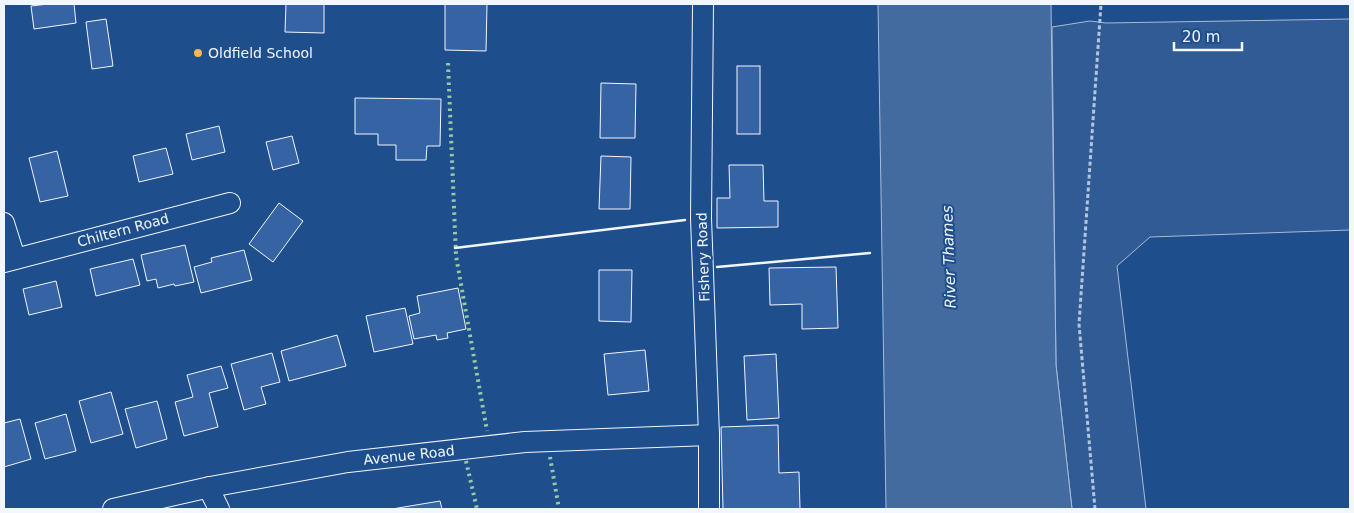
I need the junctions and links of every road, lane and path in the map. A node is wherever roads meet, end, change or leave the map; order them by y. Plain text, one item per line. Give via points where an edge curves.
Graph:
1 (703, 4) edge
2 (1101, 4) edge
3 (230, 202) dead end
4 (4, 223) edge
5 (10, 260) edge
6 (709, 435) junction
7 (210, 487) junction
8 (113, 509) edge
9 (220, 509) edge
10 (709, 509) edge
11 (1095, 509) edge

1 - 6 street, Fishery Road via 701,218
2 - 11 path via 1079,324
3 - 5 street, Chiltern Road
4 - 5 street, Chiltern Road
6 - 7 street, Avenue Road via 525,442 348,462
6 - 10 street, Fishery Road
7 - 8 street, Avenue Road
7 - 9 street

